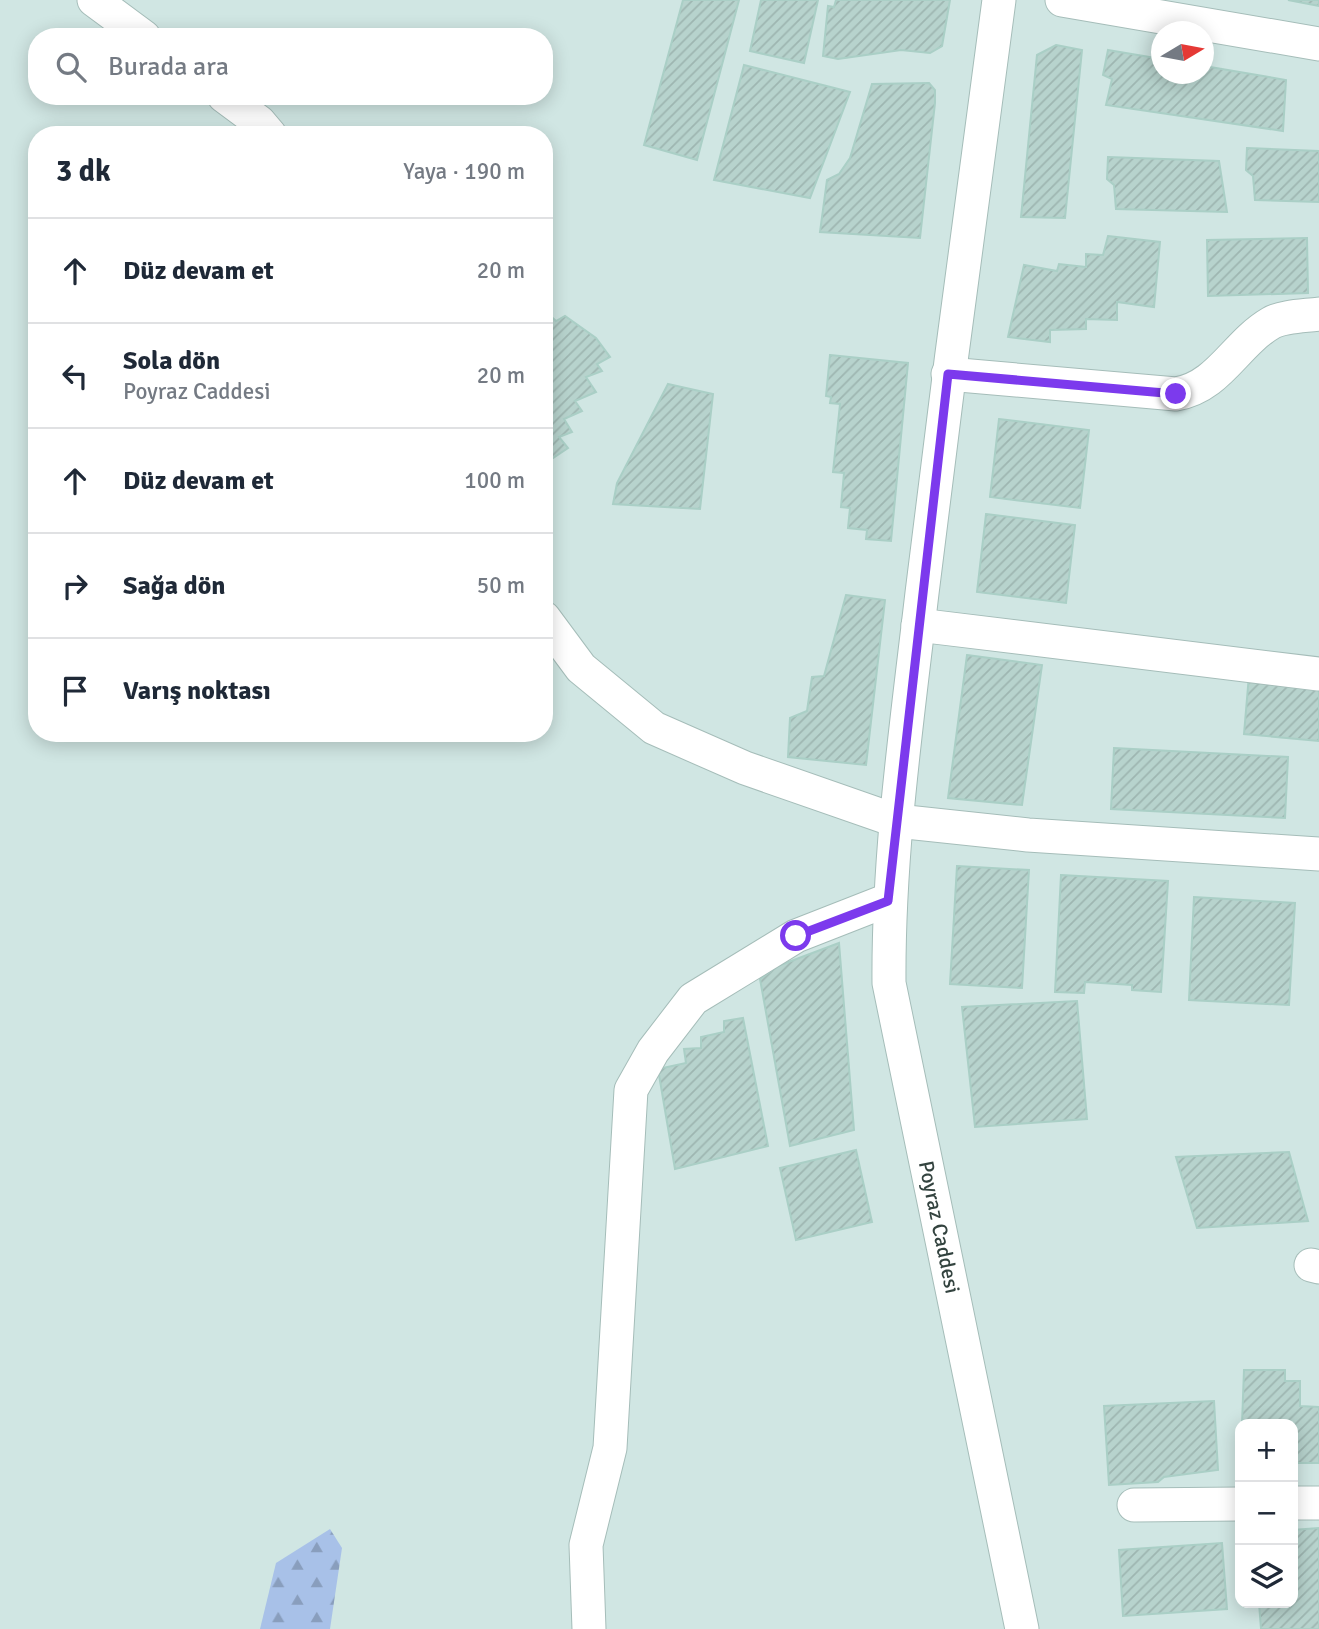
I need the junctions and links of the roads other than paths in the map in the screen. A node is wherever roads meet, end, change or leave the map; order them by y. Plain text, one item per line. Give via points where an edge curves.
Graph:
1 (94, 0) edge
2 (999, 0) edge
3 (1062, 0) edge
4 (1204, 11) edge
5 (132, 28) edge
6 (1319, 44) edge
7 (236, 105) edge
8 (262, 126) edge
9 (1319, 314) edge
10 (948, 374) junction
11 (918, 625) junction
12 (553, 630) edge
13 (1319, 674) edge
14 (897, 821) junction
15 (1319, 854) edge
16 (888, 901) junction
17 (1298, 1503) edge
18 (1319, 1503) edge
19 (1235, 1504) edge
20 (1134, 1505) dead end
21 (589, 1629) edge
22 (1022, 1629) edge

1 - 5 street
2 - 10 street, Poyraz Caddesi
3 - 4 street
4 - 6 street
7 - 8 street
9 - 10 street via 1272,321 1213,379 1176,394
10 - 11 street, Poyraz Caddesi
11 - 13 street
11 - 14 street, Poyraz Caddesi
12 - 14 street via 581,668 654,728 746,768
14 - 15 street via 1028,835
14 - 16 street, Poyraz Caddesi
16 - 21 street via 796,936 693,999 653,1051 631,1090 610,1447 586,1545
16 - 22 street, Poyraz Caddesi via 889,983
17 - 18 street
19 - 20 street

